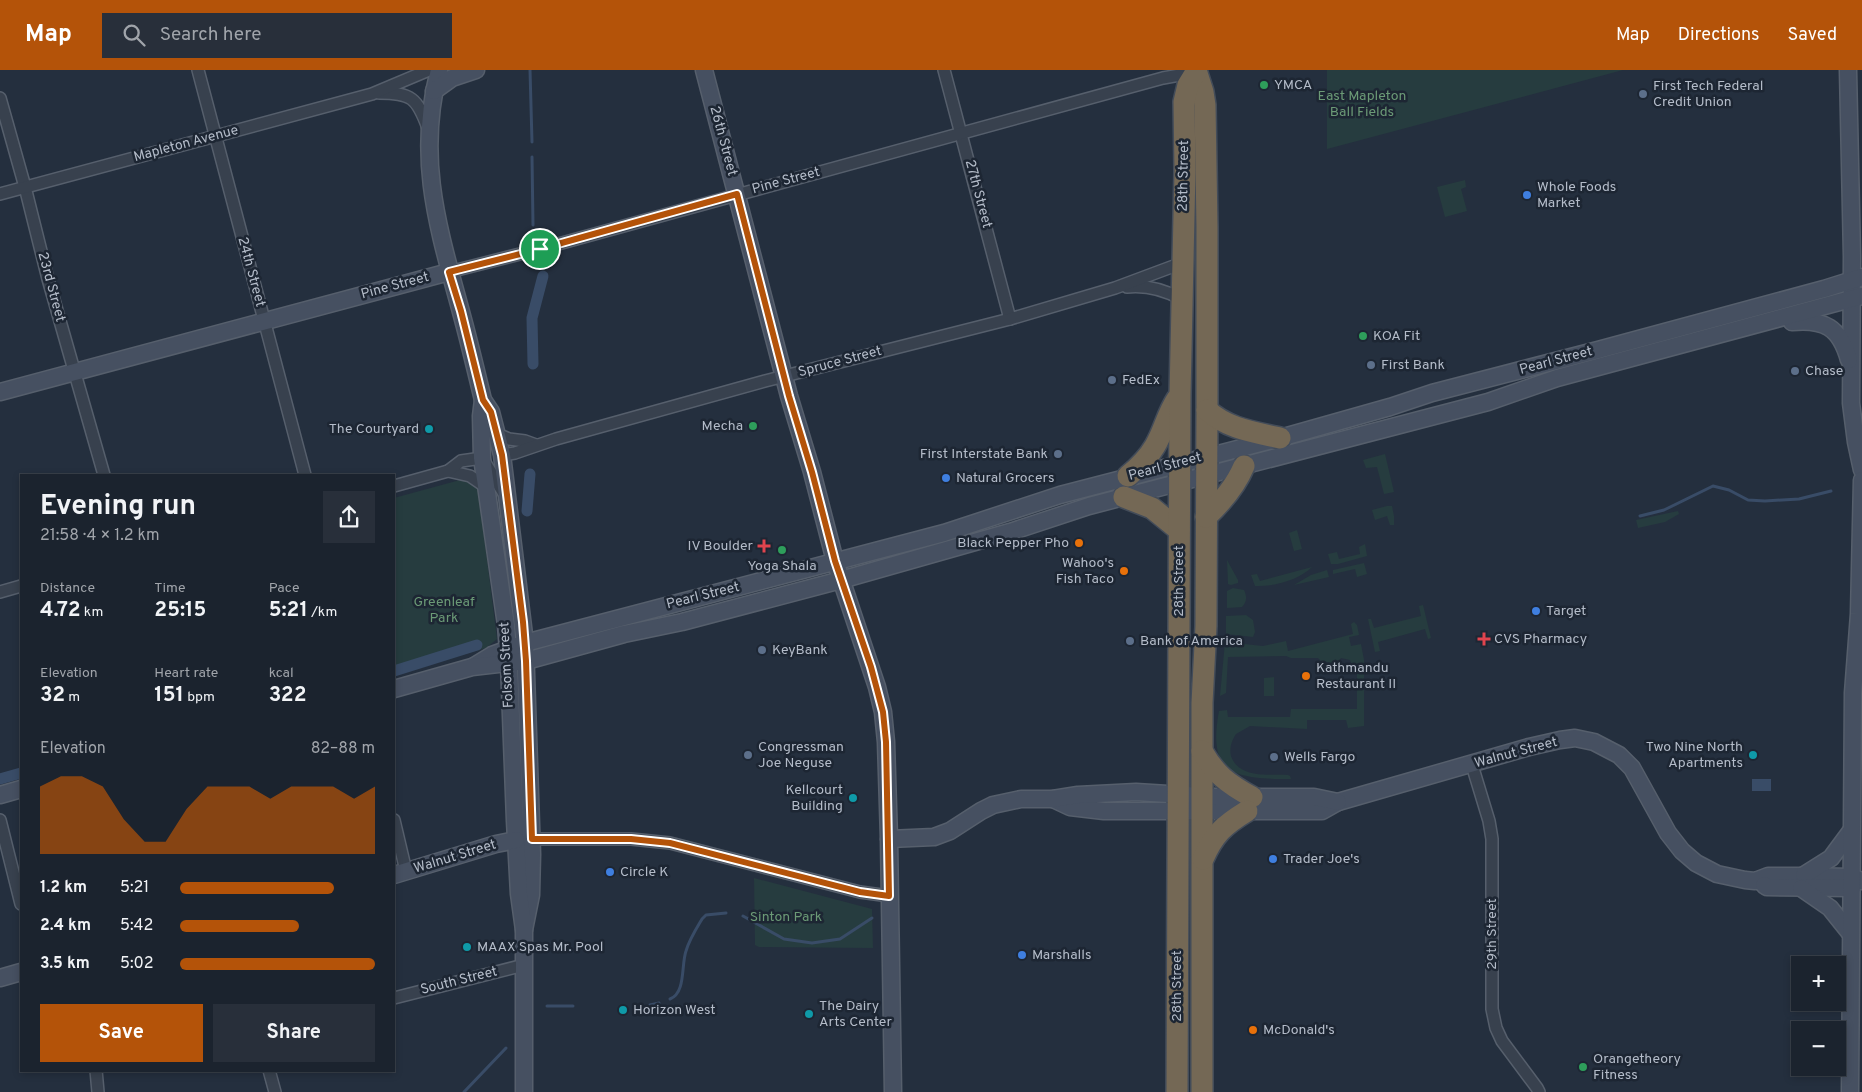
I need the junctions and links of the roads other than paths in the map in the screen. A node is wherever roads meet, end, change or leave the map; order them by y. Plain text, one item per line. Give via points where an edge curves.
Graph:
1 (198, 70) edge
2 (429, 70) edge
3 (439, 70) edge
4 (476, 70) edge
5 (704, 70) edge
6 (944, 70) edge
7 (1848, 70) edge
8 (1196, 71) edge
9 (434, 91) junction
10 (372, 94) junction
11 (0, 98) edge
12 (428, 128) junction
13 (962, 134) junction
14 (215, 137) junction
15 (25, 187) junction
16 (0, 194) edge
17 (737, 194) junction
18 (1182, 263) junction
19 (449, 272) junction
20 (1857, 278) edge
21 (1115, 288) junction
22 (1857, 297) edge
23 (1181, 299) junction
24 (1010, 319) junction
25 (265, 322) junction
26 (1757, 325) junction
27 (75, 373) junction
28 (1853, 373) junction
29 (784, 377) junction
30 (0, 392) edge
31 (1180, 395) junction
32 (482, 408) junction
33 (1207, 410) junction
34 (497, 434) junction
35 (1280, 438) junction
36 (536, 446) junction
37 (508, 454) junction
38 (476, 459) junction
39 (1207, 466) junction
40 (1244, 466) junction
41 (1862, 470) edge
42 (448, 471) junction
43 (1180, 472) junction
44 (104, 474) edge
45 (305, 474) edge
46 (1862, 480) edge
47 (395, 486) edge
48 (1126, 486) junction
49 (486, 487) junction
50 (507, 498) junction
51 (1005, 512) junction
52 (1206, 517) junction
53 (1179, 530) junction
54 (915, 559) junction
55 (835, 561) junction
56 (841, 580) junction
57 (20, 586) edge
58 (0, 592) edge
59 (713, 594) junction
60 (1861, 622) edge
61 (646, 629) junction
62 (525, 644) junction
63 (509, 656) junction
64 (526, 661) junction
65 (395, 689) edge
66 (1202, 750) junction
67 (1472, 765) junction
68 (20, 789) edge
69 (0, 795) edge
70 (1178, 803) junction
71 (1202, 804) junction
72 (1249, 804) junction
73 (0, 820) edge
74 (395, 829) edge
75 (1851, 831) junction
76 (532, 839) junction
77 (889, 839) junction
78 (516, 840) junction
79 (1202, 862) junction
80 (400, 873) edge
81 (1803, 882) junction
82 (1856, 883) edge
83 (889, 896) junction
84 (20, 900) edge
85 (524, 930) junction
86 (1850, 933) junction
87 (524, 966) junction
88 (20, 972) edge
89 (0, 978) edge
90 (395, 998) edge
91 (96, 1072) edge
92 (270, 1072) edge
93 (98, 1092) edge
94 (275, 1092) edge
95 (524, 1092) edge
96 (893, 1092) edge
97 (1177, 1092) edge
98 (1202, 1092) edge
99 (1539, 1092) edge
100 (1850, 1092) edge

1 - 14 street, 24th Street
2 - 10 street, Mapleton Avenue
3 - 9 main road, Folsom Street
4 - 9 main road via 452,78
5 - 17 main road, 26th Street
6 - 13 street, 27th Street
7 - 20 main road
8 - 13 street, Pine Street
8 - 18 highway, 28th Street via 1184,102
8 - 33 highway, 28th Street via 1205,104
9 - 12 main road, Folsom Street
10 - 12 street, Mapleton Avenue via 396,93 411,98 423,113
10 - 14 street, Mapleton Avenue
11 - 15 street, 23rd Street
12 - 19 main road, Folsom Street via 432,196
13 - 17 street, Pine Street
13 - 24 street, 27th Street
14 - 15 street, Mapleton Avenue
14 - 25 street, 24th Street
15 - 16 street, Mapleton Avenue
15 - 27 street, 23rd Street
17 - 19 street, Pine Street
17 - 29 main road, 26th Street
18 - 21 street, Spruce Street
18 - 23 highway, 28th Street
19 - 25 main road, Pine Street
19 - 32 main road, Folsom Street
20 - 22 main road
20 - 35 main road, Pearl Street
21 - 23 street, Spruce Street via 1150,287
21 - 24 street, Spruce Street
22 - 26 main road, Pearl Street
22 - 28 main road
23 - 31 highway, 28th Street
24 - 29 street, Spruce Street
25 - 27 main road, Pine Street
25 - 45 street, 24th Street
26 - 28 main road via 1804,321 1825,325 1842,340
26 - 40 main road, Pearl Street via 1557,378 1488,402
27 - 30 main road, Pine Street
27 - 44 street, 23rd Street
28 - 41 main road via 1851,403
29 - 36 street, Spruce Street
29 - 55 main road, 26th Street
31 - 43 highway, 28th Street
31 - 48 highway via 1168,411 1156,445
32 - 34 main road, Folsom Street via 491,412
32 - 37 street
32 - 38 main road, Folsom Street
33 - 35 highway via 1235,428
33 - 39 highway, 28th Street
34 - 36 street
34 - 37 main road, Folsom Street
35 - 39 main road, Pearl Street
36 - 37 street, Spruce Street
37 - 50 main road, Folsom Street
38 - 42 street via 462,461
38 - 49 main road, Folsom Street
38 - 50 street
39 - 40 main road, Pearl Street
39 - 43 main road, Pearl Street
39 - 52 highway, 28th Street
40 - 52 highway via 1223,501
42 - 47 street
42 - 49 street via 470,476
43 - 48 main road, Pearl Street
43 - 53 highway, 28th Street
46 - 60 main road
48 - 51 main road, Pearl Street via 1060,495
48 - 53 highway
48 - 54 main road, Pearl Street via 1088,506
49 - 63 main road, Folsom Street
50 - 62 main road, Folsom Street
51 - 54 main road via 1003,520 948,541
51 - 55 main road, Pearl Street via 944,533
52 - 66 highway, 28th Street
53 - 70 highway, 28th Street
54 - 56 main road, Pearl Street
55 - 56 main road, 26th Street
55 - 59 main road, Pearl Street
56 - 61 main road, Pearl Street
56 - 77 main road, 26th Street via 883,712
57 - 58 street
59 - 61 main road via 696,603 657,614 646,624
59 - 62 main road, Pearl Street
60 - 75 main road via 1853,694
61 - 64 main road, Pearl Street
62 - 63 main road, Pearl Street
62 - 64 main road, Folsom Street
63 - 64 main road, Pearl Street
63 - 65 main road, Pearl Street
63 - 78 main road, Folsom Street
64 - 76 main road, Folsom Street
66 - 71 highway, 28th Street
66 - 72 highway via 1212,769 1238,789
67 - 72 main road, Walnut Street via 1338,802 1314,798
67 - 81 main road, Walnut Street via 1560,740 1575,738 1594,742 1619,755 1630,766 1668,833 1689,858 1717,874 1733,878 1755,881 1768,876
67 - 99 street, 29th Street via 1492,839 1492,1009 1502,1041
68 - 69 main road
70 - 71 main road, Walnut Street
70 - 77 main road, Walnut Street via 1088,810 1053,800 1021,799 981,811 934,837
70 - 97 highway, 28th Street
71 - 72 main road, Walnut Street
71 - 79 highway, 28th Street
72 - 79 highway via 1221,829
73 - 84 street
74 - 80 street
75 - 81 main road via 1831,858
75 - 82 main road
76 - 83 street via 631,839 670,843 860,892
76 - 85 main road, Folsom Street via 531,895
77 - 83 main road, 26th Street
78 - 80 main road, Walnut Street
78 - 85 main road, Folsom Street
79 - 98 highway, 28th Street
81 - 82 main road, Walnut Street
81 - 86 main road
82 - 86 main road
83 - 96 main road, 26th Street
85 - 87 main road, Folsom Street
86 - 100 main road
87 - 90 street, South Street
87 - 95 main road, Folsom Street
88 - 89 main road
91 - 93 street
92 - 94 street

